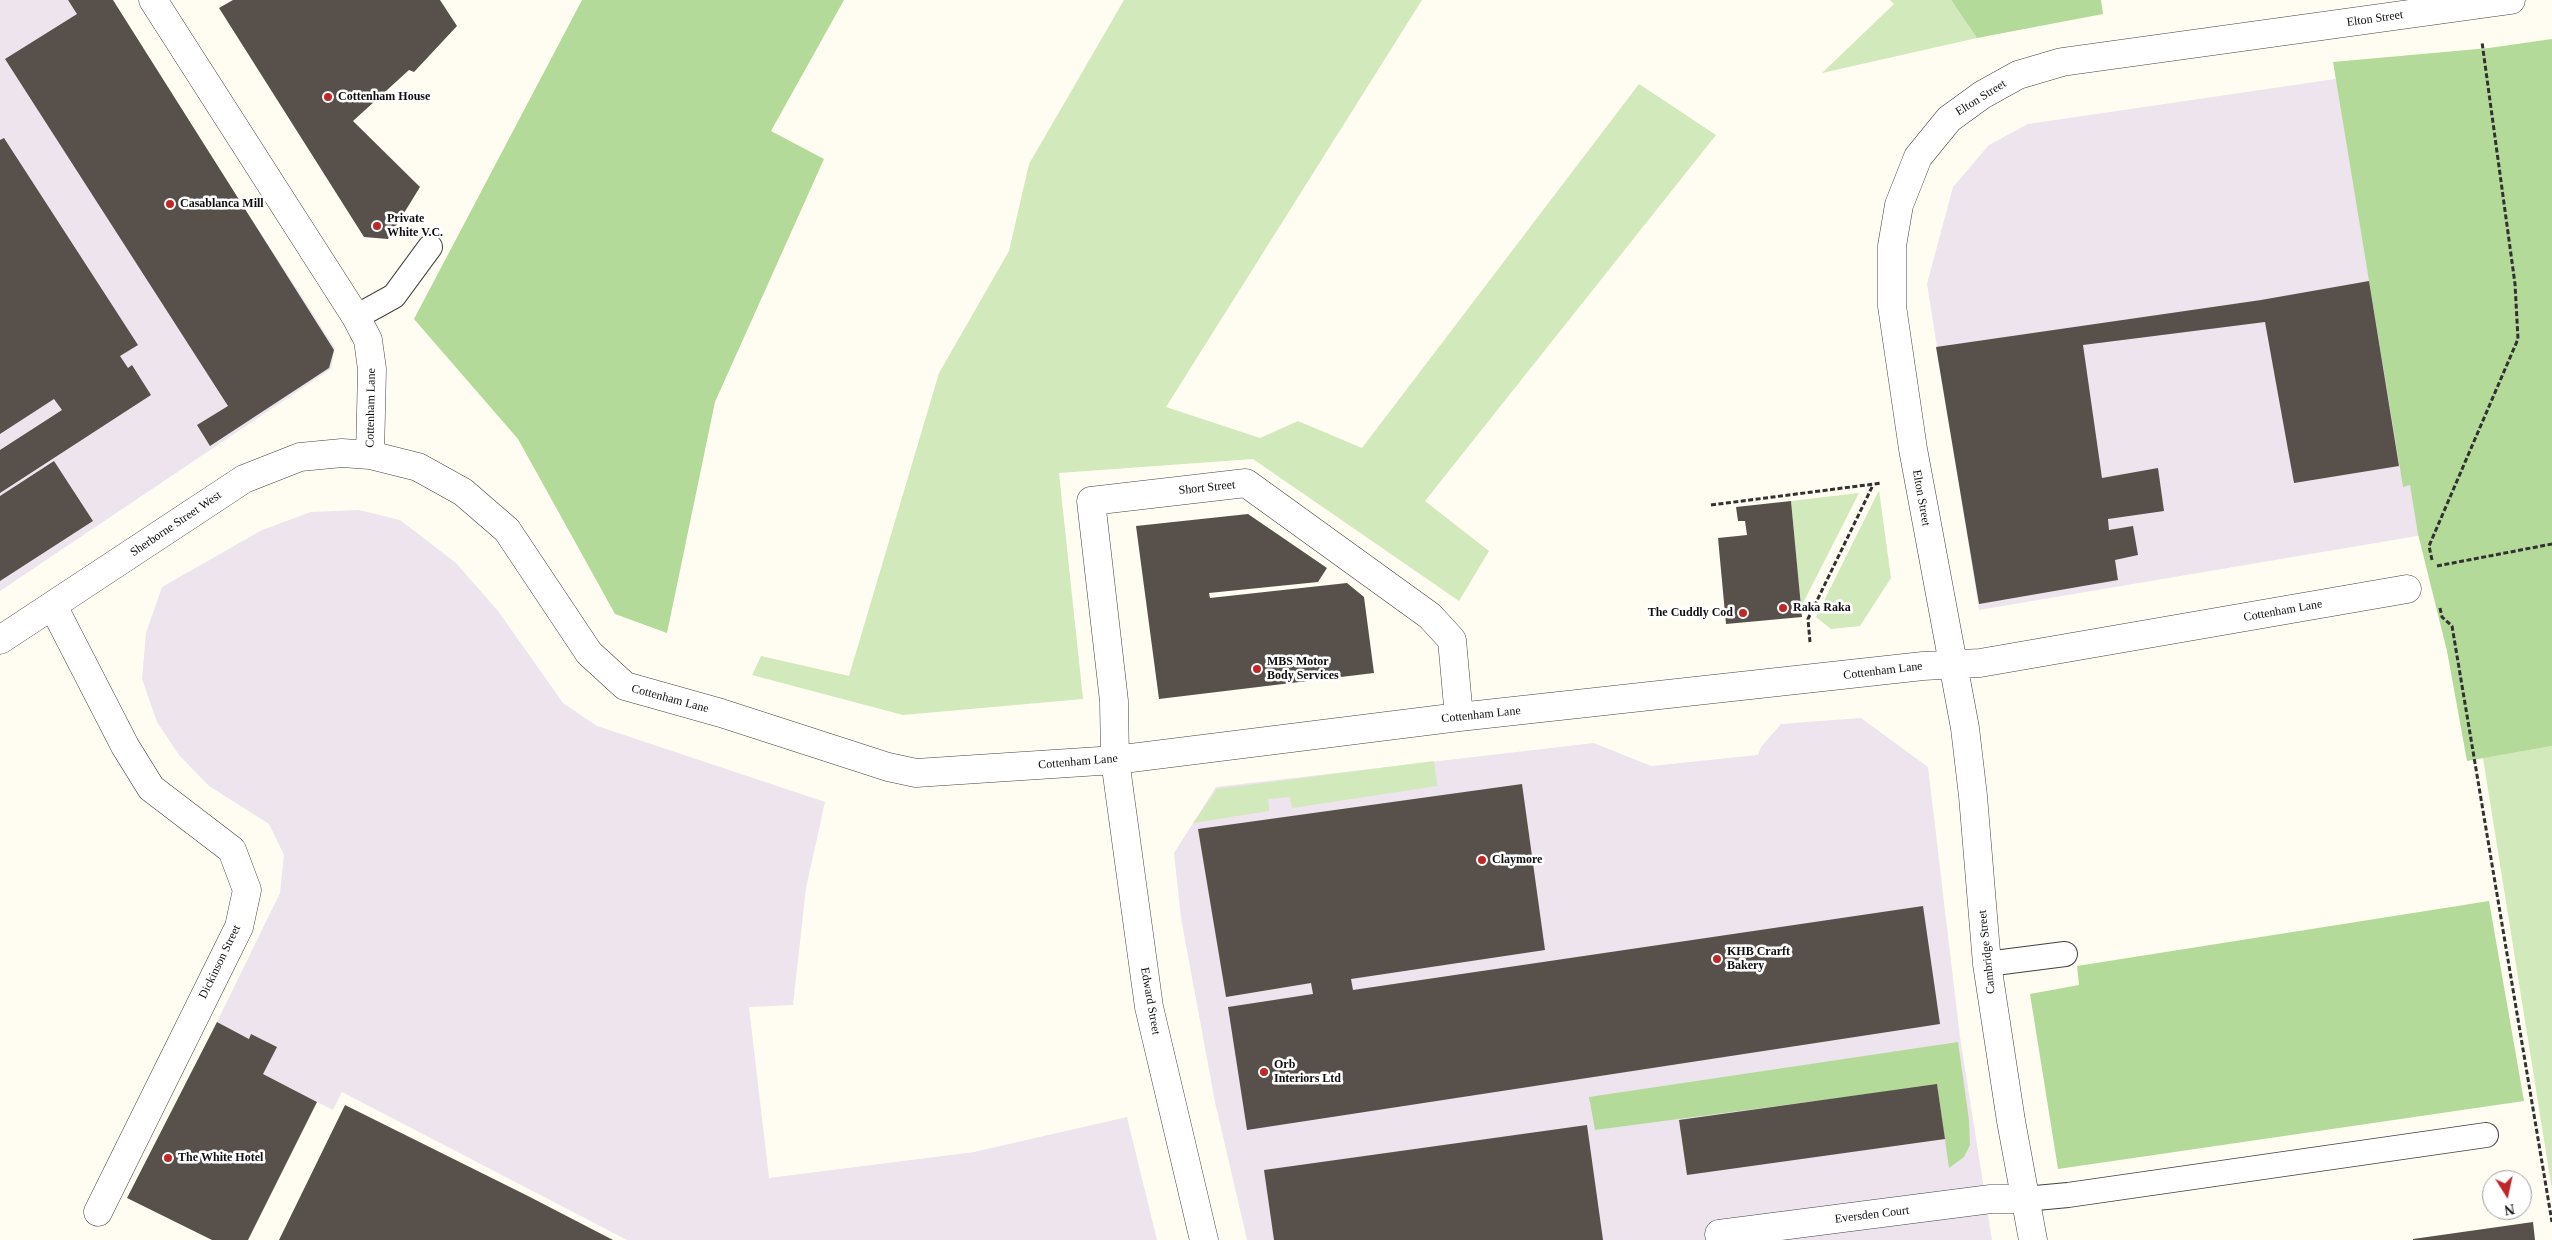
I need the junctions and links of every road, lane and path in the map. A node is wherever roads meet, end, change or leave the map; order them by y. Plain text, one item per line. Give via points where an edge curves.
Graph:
1 (154, 0) edge
2 (2511, 0) edge
3 (2481, 34) dead end
4 (430, 247) dead end
5 (356, 317) junction
6 (370, 455) junction
7 (1888, 482) dead end
8 (1873, 484) junction
9 (1711, 505) dead end
10 (2552, 544) edge
11 (2434, 567) junction
12 (2435, 575) dead end
13 (2407, 589) dead end
14 (2439, 600) dead end
15 (53, 606) junction
16 (0, 640) edge
17 (1811, 648) dead end
18 (1952, 663) junction
19 (1459, 717) junction
20 (1115, 760) junction
21 (2066, 954) dead end
22 (1987, 964) junction
23 (2486, 1135) dead end
24 (2025, 1199) junction
25 (98, 1212) dead end
26 (2552, 1222) edge
27 (1719, 1234) dead end
28 (1204, 1240) edge
29 (2033, 1240) edge

1 - 5 street, Cottenham Lane
2 - 18 street, Elton Street via 2062,62 2018,75 1949,119 1918,158 1899,205 1892,246 1892,306 1912,449
3 - 11 path via 2515,284 2518,339 2429,546
4 - 5 lane via 394,296
5 - 6 street, Cottenham Lane via 368,340 372,369
6 - 15 street, Sherborne Street West via 342,453 300,457 244,479
6 - 20 street, Cottenham Lane via 418,467 464,492 507,530 589,653 625,686 916,773
7 - 8 path
8 - 9 path
8 - 17 path via 1808,619
10 - 11 path
11 - 12 path
13 - 18 street, Cottenham Lane via 1980,663
14 - 26 path via 2442,617 2452,626
15 - 16 street, Sherborne Street West
15 - 25 street, Dickinson Street via 125,746 151,788 232,850 247,890 239,927
18 - 19 street, Cottenham Lane
18 - 22 street, Cambridge Street via 1973,796
19 - 20 street, Cottenham Lane
19 - 20 street, Short Street via 1452,640 1430,616 1246,484 1091,501 1114,701
20 - 28 street, Edward Street via 1149,1007
21 - 22 lane
22 - 24 street, Cambridge Street
23 - 24 lane
24 - 27 street, Eversden Court via 1990,1199
24 - 29 street, Cambridge Street

